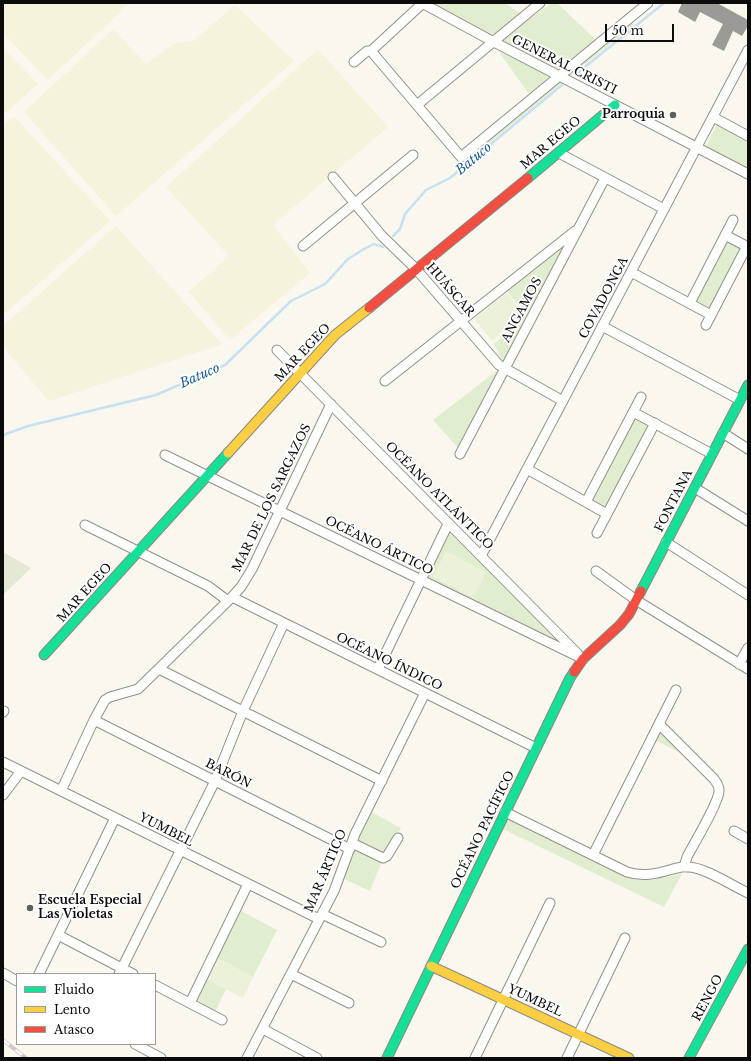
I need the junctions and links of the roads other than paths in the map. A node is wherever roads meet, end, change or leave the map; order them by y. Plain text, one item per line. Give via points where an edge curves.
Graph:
1 (423, 3) edge
2 (540, 3) edge
3 (648, 3) edge
4 (492, 41) junction
5 (748, 50) edge
6 (372, 51) junction
7 (354, 62) dead end
8 (745, 64) edge
9 (559, 75) junction
10 (417, 105) junction
11 (615, 105) junction
12 (713, 117) junction
13 (748, 136) edge
14 (697, 148) junction
15 (559, 153) junction
16 (413, 155) dead end
17 (748, 174) edge
18 (333, 177) dead end
19 (605, 178) junction
20 (355, 203) junction
21 (664, 209) junction
22 (733, 220) dead end
23 (579, 228) junction
24 (725, 235) junction
25 (303, 246) dead end
26 (748, 247) edge
27 (416, 269) junction
28 (631, 272) junction
29 (690, 303) junction
30 (712, 315) junction
31 (460, 321) junction
32 (706, 325) dead end
33 (602, 326) junction
34 (277, 350) dead end
35 (505, 369) junction
36 (300, 373) junction
37 (385, 381) dead end
38 (748, 386) edge
39 (641, 397) dead end
40 (740, 400) junction
41 (563, 401) junction
42 (331, 404) junction
43 (633, 412) junction
44 (655, 423) junction
45 (723, 433) junction
46 (748, 449) edge
47 (460, 454) dead end
48 (712, 454) junction
49 (165, 455) dead end
50 (527, 469) junction
51 (207, 476) junction
52 (695, 488) junction
53 (586, 502) junction
54 (280, 511) junction
55 (607, 514) junction
56 (748, 521) edge
57 (448, 524) junction
58 (85, 525) dead end
59 (597, 533) dead end
60 (666, 542) junction
61 (138, 552) junction
62 (481, 556) junction
63 (596, 571) dead end
64 (421, 580) junction
65 (748, 595) edge
66 (230, 599) junction
67 (636, 600) junction
68 (284, 623) junction
69 (620, 626) joint
70 (748, 648) edge
71 (44, 655) dead end
72 (583, 659) junction
73 (739, 664) junction
74 (159, 669) junction
75 (378, 669) junction
76 (748, 669) edge
77 (676, 690) dead end
78 (425, 693) junction
79 (243, 711) junction
80 (94, 720) junction
81 (658, 724) junction
82 (536, 748) junction
83 (3, 762) edge
84 (21, 771) junction
85 (382, 780) junction
86 (215, 781) junction
87 (61, 791) junction
88 (3, 795) edge
89 (505, 812) junction
90 (115, 818) junction
91 (734, 831) dead end
92 (398, 838) dead end
93 (748, 839) edge
94 (351, 846) junction
95 (180, 850) junction
96 (593, 855) junction
97 (684, 867) junction
98 (248, 884) junction
99 (748, 893) edge
100 (550, 903) dead end
101 (321, 917) junction
102 (58, 935) junction
103 (625, 938) dead end
104 (381, 942) dead end
105 (748, 949) edge
106 (431, 966) junction
107 (121, 971) edge
108 (3, 973) edge
109 (39, 973) edge
110 (292, 974) junction
111 (16, 980) edge
112 (156, 986) edge
113 (503, 1000) junction
114 (190, 1003) junction
115 (349, 1003) dead end
116 (222, 1020) dead end
117 (263, 1029) junction
118 (578, 1034) junction
119 (137, 1045) edge
120 (161, 1058) edge
121 (247, 1058) edge
122 (317, 1058) edge
123 (387, 1058) edge
124 (475, 1058) edge
125 (567, 1058) edge
126 (629, 1058) edge
127 (689, 1058) edge

1 - 4 street, GENERAL CRISTI
1 - 6 street
2 - 4 street
3 - 9 street
4 - 9 street, GENERAL CRISTI
4 - 10 street
5 - 8 street, COVADONGA
6 - 7 street via 367,51
6 - 10 street
8 - 12 street, COVADONGA
9 - 10 street via 461,157
9 - 11 street, GENERAL CRISTI
11 - 14 street, GENERAL CRISTI
11 - 15 street, MAR EGEO
12 - 13 street
12 - 14 street, COVADONGA
14 - 17 street, GENERAL CRISTI
14 - 21 street, COVADONGA
15 - 19 street
15 - 27 street, MAR EGEO
16 - 20 street
18 - 20 street, HUÁSCAR
19 - 21 street
19 - 23 street, ANGAMOS
20 - 25 street
20 - 27 street, HUÁSCAR via 382,236
21 - 28 street, COVADONGA
22 - 24 street
23 - 31 street
23 - 35 street, ANGAMOS
24 - 26 street
24 - 29 street
26 - 30 street
27 - 31 street, HUÁSCAR
27 - 36 street, MAR EGEO via 335,335
28 - 29 street
28 - 33 street, COVADONGA
29 - 30 street
30 - 32 street
31 - 35 street, HUÁSCAR
31 - 37 street
33 - 40 street
33 - 41 street, COVADONGA
34 - 36 street, OCÉANO ATLÁNTICO
35 - 41 street, HUÁSCAR
35 - 47 street, ANGAMOS
36 - 42 street, OCÉANO ATLÁNTICO
36 - 51 street, MAR EGEO
38 - 40 street, FONTANA
39 - 43 street
40 - 45 street, FONTANA
41 - 50 street, COVADONGA
42 - 54 street, MAR DE LOS SARGAZOS
42 - 57 street, OCÉANO ATLÁNTICO
43 - 44 street
43 - 53 street
44 - 48 street
44 - 55 street
45 - 46 street
45 - 48 street, FONTANA
48 - 52 street, FONTANA
49 - 51 street, OCÉANO ÁRTICO
50 - 53 street
50 - 62 street, COVADONGA
51 - 54 street, OCÉANO ÁRTICO
51 - 61 street, MAR EGEO
52 - 56 street
52 - 60 street, FONTANA
53 - 55 street
54 - 64 street, OCÉANO ÁRTICO
54 - 66 street, MAR DE LOS SARGAZOS via 252,569
55 - 59 street
57 - 62 street, OCÉANO ATLÁNTICO
57 - 64 street
58 - 61 street, OCÉANO ÍNDICO
60 - 65 street
60 - 67 street, FONTANA
61 - 66 street, OCÉANO ÍNDICO via 213,588
61 - 71 street, MAR EGEO
62 - 72 street, OCÉANO ATLÁNTICO
63 - 67 street
64 - 72 street, OCÉANO ÁRTICO
64 - 75 street
66 - 68 street, OCÉANO ÍNDICO
66 - 74 street, MAR DE LOS SARGAZOS
67 - 69 street, FONTANA
67 - 73 street
68 - 75 street, OCÉANO ÍNDICO
68 - 79 street
69 - 72 street, OCÉANO PACÍFICO
70 - 73 street
72 - 82 street, OCÉANO PACÍFICO via 570,678
73 - 76 street
74 - 79 street
74 - 80 street, MAR DE LOS SARGAZOS via 138,689 105,700
75 - 78 street, OCÉANO ÍNDICO
77 - 81 street
78 - 82 street, OCÉANO ÍNDICO
78 - 85 street, MAR ÁRTICO
79 - 85 street
79 - 86 street
80 - 86 street, BARÓN
80 - 87 street, MAR DE LOS SARGAZOS
81 - 96 street
81 - 97 street via 714,779 720,792 686,857
82 - 89 street, OCÉANO PACÍFICO
83 - 84 street, YUMBEL
84 - 87 street, YUMBEL
84 - 88 street
85 - 94 street, MAR ÁRTICO
86 - 94 street, BARÓN
86 - 95 street
87 - 90 street, YUMBEL
89 - 96 street
89 - 106 street, OCÉANO PACÍFICO
90 - 95 street, YUMBEL
90 - 102 street
91 - 93 street
92 - 94 street, BARÓN via 383,858
94 - 101 street, MAR ÁRTICO
95 - 98 street, YUMBEL
95 - 107 street
96 - 97 street via 635,874 651,875
97 - 99 street via 697,868
98 - 101 street, YUMBEL
98 - 114 street
100 - 113 street
101 - 104 street, YUMBEL
101 - 110 street, MAR ÁRTICO
102 - 107 street
102 - 109 street
103 - 118 street
105 - 127 street, RENGO
106 - 113 street, YUMBEL
106 - 123 street, OCÉANO PACÍFICO
108 - 111 street
110 - 115 street
110 - 117 street, MAR ÁRTICO
112 - 114 street
113 - 118 street, YUMBEL
113 - 124 street
114 - 116 street
117 - 121 street, MAR ÁRTICO
117 - 122 street
118 - 125 street
118 - 126 street, YUMBEL
119 - 120 street

